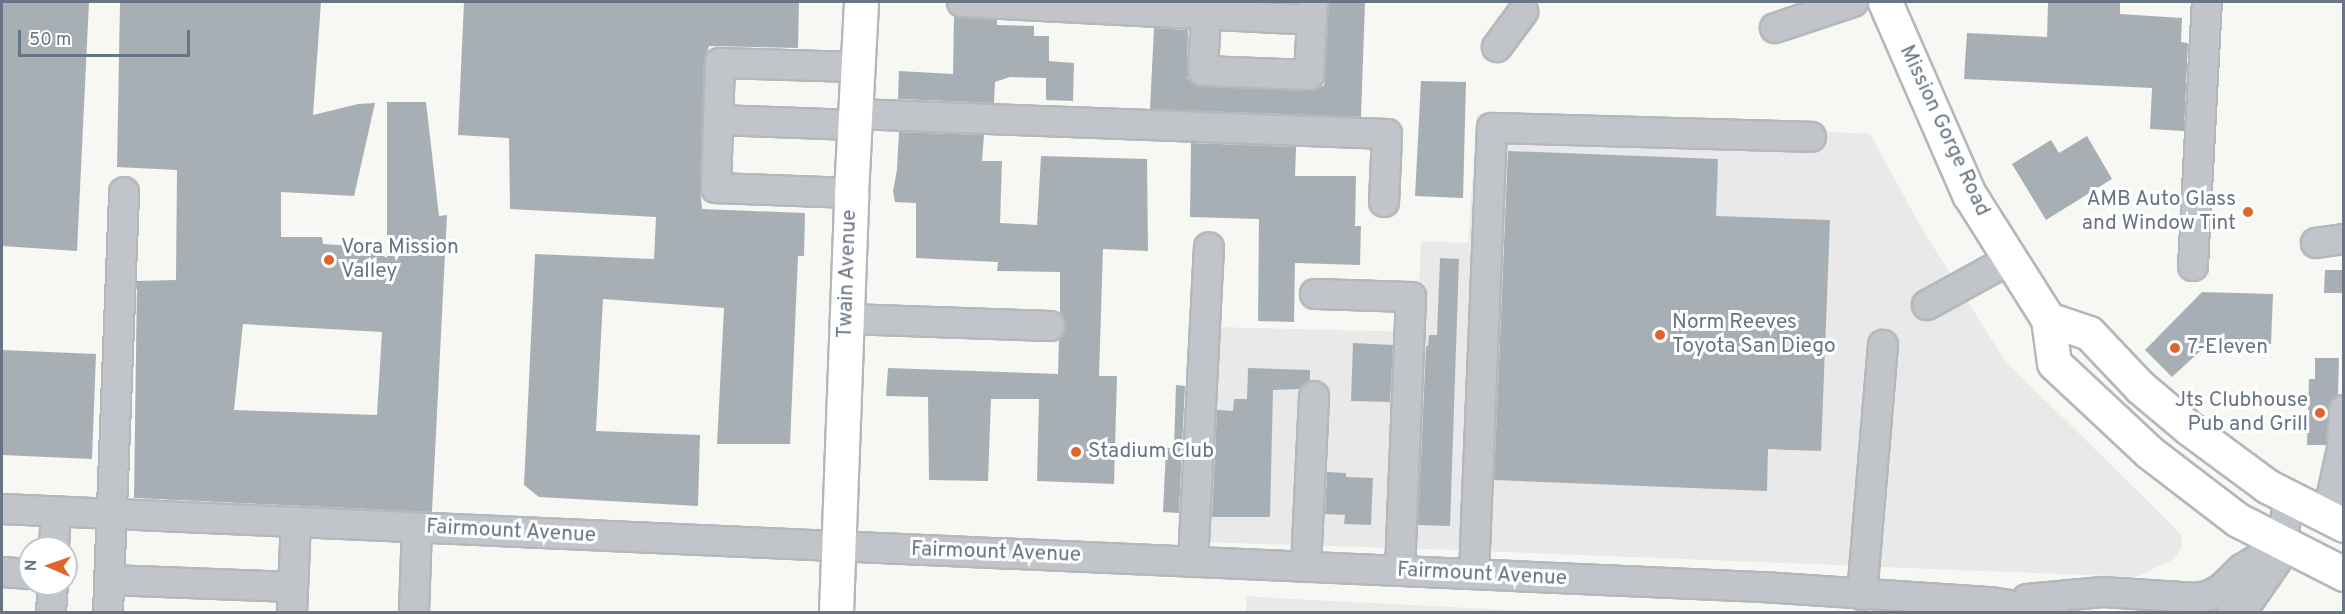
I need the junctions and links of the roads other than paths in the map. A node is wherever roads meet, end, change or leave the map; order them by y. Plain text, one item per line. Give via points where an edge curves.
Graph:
1 (861, 2) edge
2 (962, 2) edge
3 (1853, 2) edge
4 (1885, 2) edge
5 (2207, 2) edge
6 (1313, 11) edge
7 (1523, 12) dead end
8 (1206, 13) junction
9 (1775, 28) dead end
10 (1497, 47) dead end
11 (856, 67) junction
12 (718, 120) junction
13 (854, 120) junction
14 (1811, 137) dead end
15 (124, 192) dead end
16 (851, 193) junction
17 (1384, 202) dead end
18 (1209, 247) dead end
19 (2009, 260) junction
20 (2193, 266) dead end
21 (1315, 294) dead end
22 (1927, 305) dead end
23 (847, 319) junction
24 (2048, 319) junction
25 (1050, 326) dead end
26 (1882, 345) dead end
27 (1314, 396) dead end
28 (2343, 410) edge
29 (2338, 482) edge
30 (2288, 497) junction
31 (2, 509) edge
32 (56, 511) junction
33 (112, 514) junction
34 (2335, 521) edge
35 (296, 522) junction
36 (417, 528) junction
37 (55, 536) edge
38 (2283, 543) junction
39 (838, 546) junction
40 (1193, 562) junction
41 (1306, 567) junction
42 (1400, 571) junction
43 (2, 572) edge
44 (18, 573) edge
45 (1474, 574) junction
46 (2343, 574) edge
47 (109, 580) junction
48 (1862, 595) junction
49 (52, 596) edge
50 (293, 600) edge
51 (1991, 602) junction
52 (51, 612) edge
53 (108, 612) edge
54 (414, 612) edge
55 (836, 612) edge
56 (2054, 612) edge
57 (2232, 612) edge

1 - 11 main road, Twain Avenue
2 - 8 street
3 - 9 street
4 - 19 main road, Mission Gorge Road via 1969,195
5 - 20 street
6 - 8 street
6 - 8 street via 1309,75 1203,71
7 - 10 street
11 - 12 street via 720,63
11 - 13 main road, Twain Avenue
12 - 13 street
12 - 16 street via 716,188
13 - 16 main road, Twain Avenue
13 - 17 street via 1387,134
14 - 45 street via 1492,128
15 - 33 street
16 - 23 main road, Twain Avenue
18 - 40 street
19 - 22 street
19 - 24 main road, Mission Gorge Road
21 - 42 street via 1411,297
23 - 25 street
23 - 39 main road, Twain Avenue
24 - 30 main road via 2089,333 2140,387 2190,429
24 - 38 main road, Mission Gorge Road via 2054,363 2104,412 2238,520
26 - 48 street
27 - 41 street
28 - 29 street
29 - 34 street
30 - 34 main road
30 - 38 street
31 - 32 street, Fairmount Avenue
32 - 33 street, Fairmount Avenue
32 - 37 street
33 - 35 street, Fairmount Avenue
33 - 47 street
35 - 36 street, Fairmount Avenue
35 - 50 street
36 - 39 street, Fairmount Avenue
36 - 54 street
38 - 46 main road
38 - 51 street, Fairmount Avenue via 2242,569 2222,588 2197,598 2103,592
38 - 57 street via 2265,582 2249,601
39 - 40 street, Fairmount Avenue
39 - 55 main road, Twain Avenue
40 - 41 street, Fairmount Avenue
41 - 42 street, Fairmount Avenue
42 - 45 street, Fairmount Avenue
43 - 44 street
45 - 48 street, Fairmount Avenue
47 - 50 street
47 - 53 street
48 - 51 street, Fairmount Avenue
49 - 52 street
51 - 56 street, Fairmount Avenue

